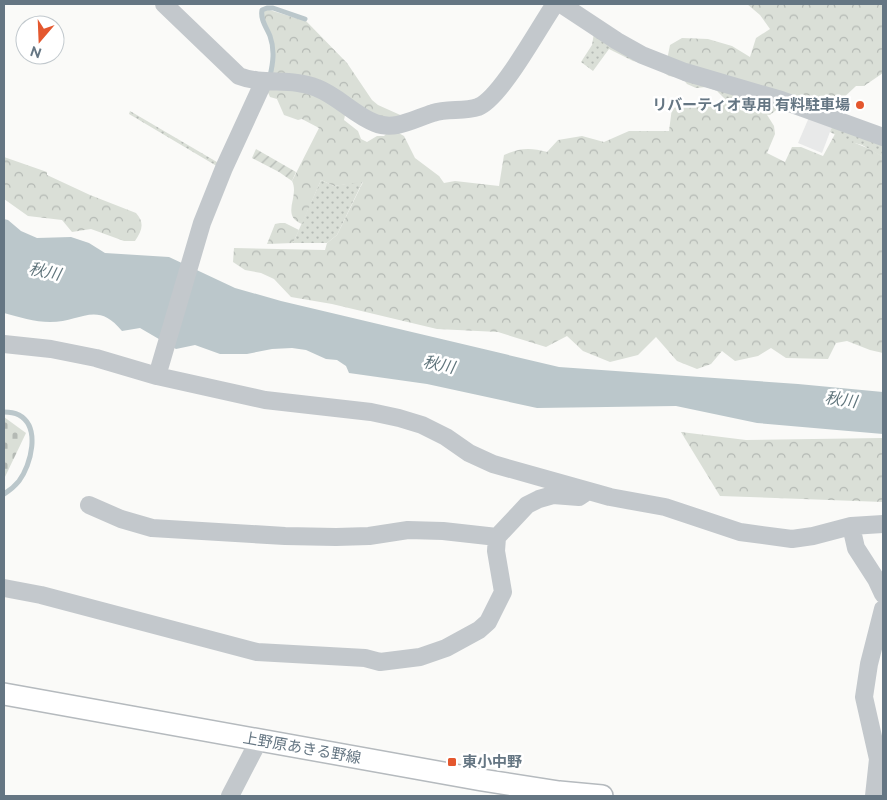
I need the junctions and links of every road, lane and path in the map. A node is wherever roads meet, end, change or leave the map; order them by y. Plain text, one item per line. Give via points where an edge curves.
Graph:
1 (164, 4) edge
2 (555, 4) edge
3 (560, 4) edge
4 (264, 81) junction
5 (883, 137) edge
6 (4, 344) edge
7 (159, 372) junction
8 (589, 490) junction
9 (89, 505) dead end
10 (883, 524) edge
11 (851, 526) junction
12 (497, 537) junction
13 (4, 588) edge
14 (883, 594) edge
15 (883, 609) edge
16 (4, 694) edge
17 (259, 740) junction
18 (230, 796) edge
19 (602, 796) edge
20 (874, 796) edge

1 - 4 street via 239,76 251,81
2 - 4 street via 498,92 481,106 436,112 403,124 382,125 317,88 292,81
3 - 5 street via 642,55
4 - 7 street via 202,223
6 - 7 street via 51,349
7 - 8 street via 265,400 399,418 422,425 493,464
8 - 11 street via 665,507 740,532 792,539
8 - 12 street via 579,497 553,495 526,505
9 - 12 street via 152,528 336,537 408,530
10 - 11 street
11 - 14 street via 856,548
12 - 13 street via 496,551 503,592 488,622 479,630 437,651 420,657 380,662 365,658 257,652
15 - 20 street via 864,697 878,759
16 - 17 main road, 上野原あきる野線
17 - 18 street
17 - 19 main road, 上野原あきる野線 via 559,792

